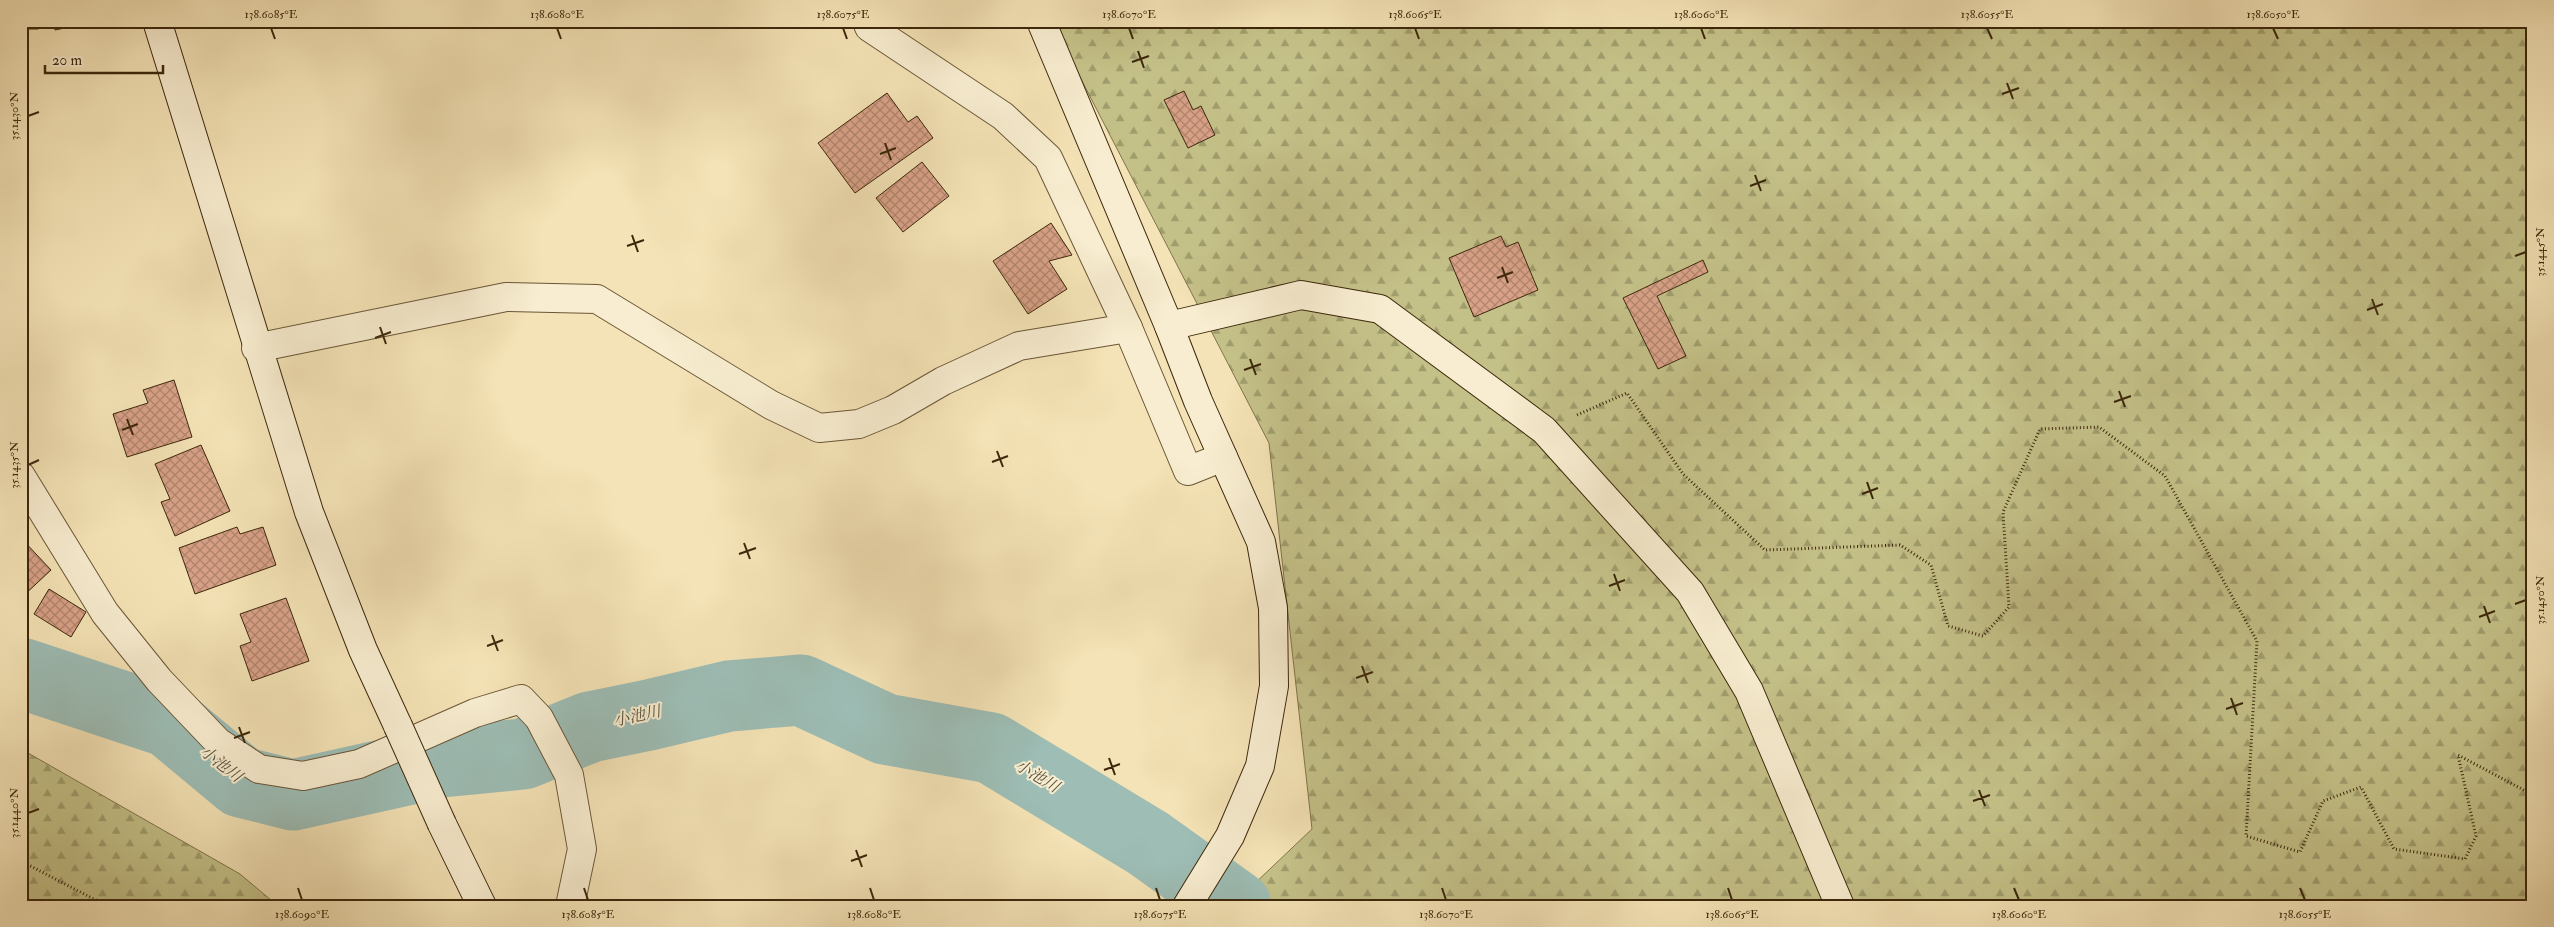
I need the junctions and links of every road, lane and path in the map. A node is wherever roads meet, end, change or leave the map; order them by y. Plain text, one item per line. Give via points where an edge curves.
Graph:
1 (157, 21) edge
2 (867, 21) edge
3 (1041, 21) edge
4 (1169, 326) junction
5 (1128, 328) junction
6 (256, 348) junction
7 (1544, 430) junction
8 (1223, 457) junction
9 (21, 476) edge
10 (2533, 796) edge
11 (21, 861) edge
12 (107, 906) edge
13 (482, 906) edge
14 (570, 906) edge
15 (1187, 906) edge
16 (1840, 906) edge

1 - 6 street
2 - 5 street via 869,27 1003,116 1048,158
3 - 4 street
4 - 7 street via 1301,294 1380,309
4 - 8 street
5 - 6 street via 1019,346 943,381 894,410 858,424 819,428 771,405 597,299 506,297
5 - 8 street via 1188,472
6 - 13 street, bridge via 309,512 363,650
7 - 10 path via 1627,393 1683,474 1765,550 1900,545 1931,565 1948,626 1983,636 2009,607 2003,512 2040,429 2099,427 2165,476 2257,641 2246,836 2300,852 2322,801 2362,787 2394,849 2464,859 2476,836 2458,754
7 - 16 street via 1690,592 1749,691
8 - 15 street via 1261,542 1273,608 1274,686 1260,766 1230,836
9 - 14 street via 105,614 159,680 218,742 259,769 303,776 359,764 475,713 521,699 539,718 569,776 582,849
11 - 12 path

